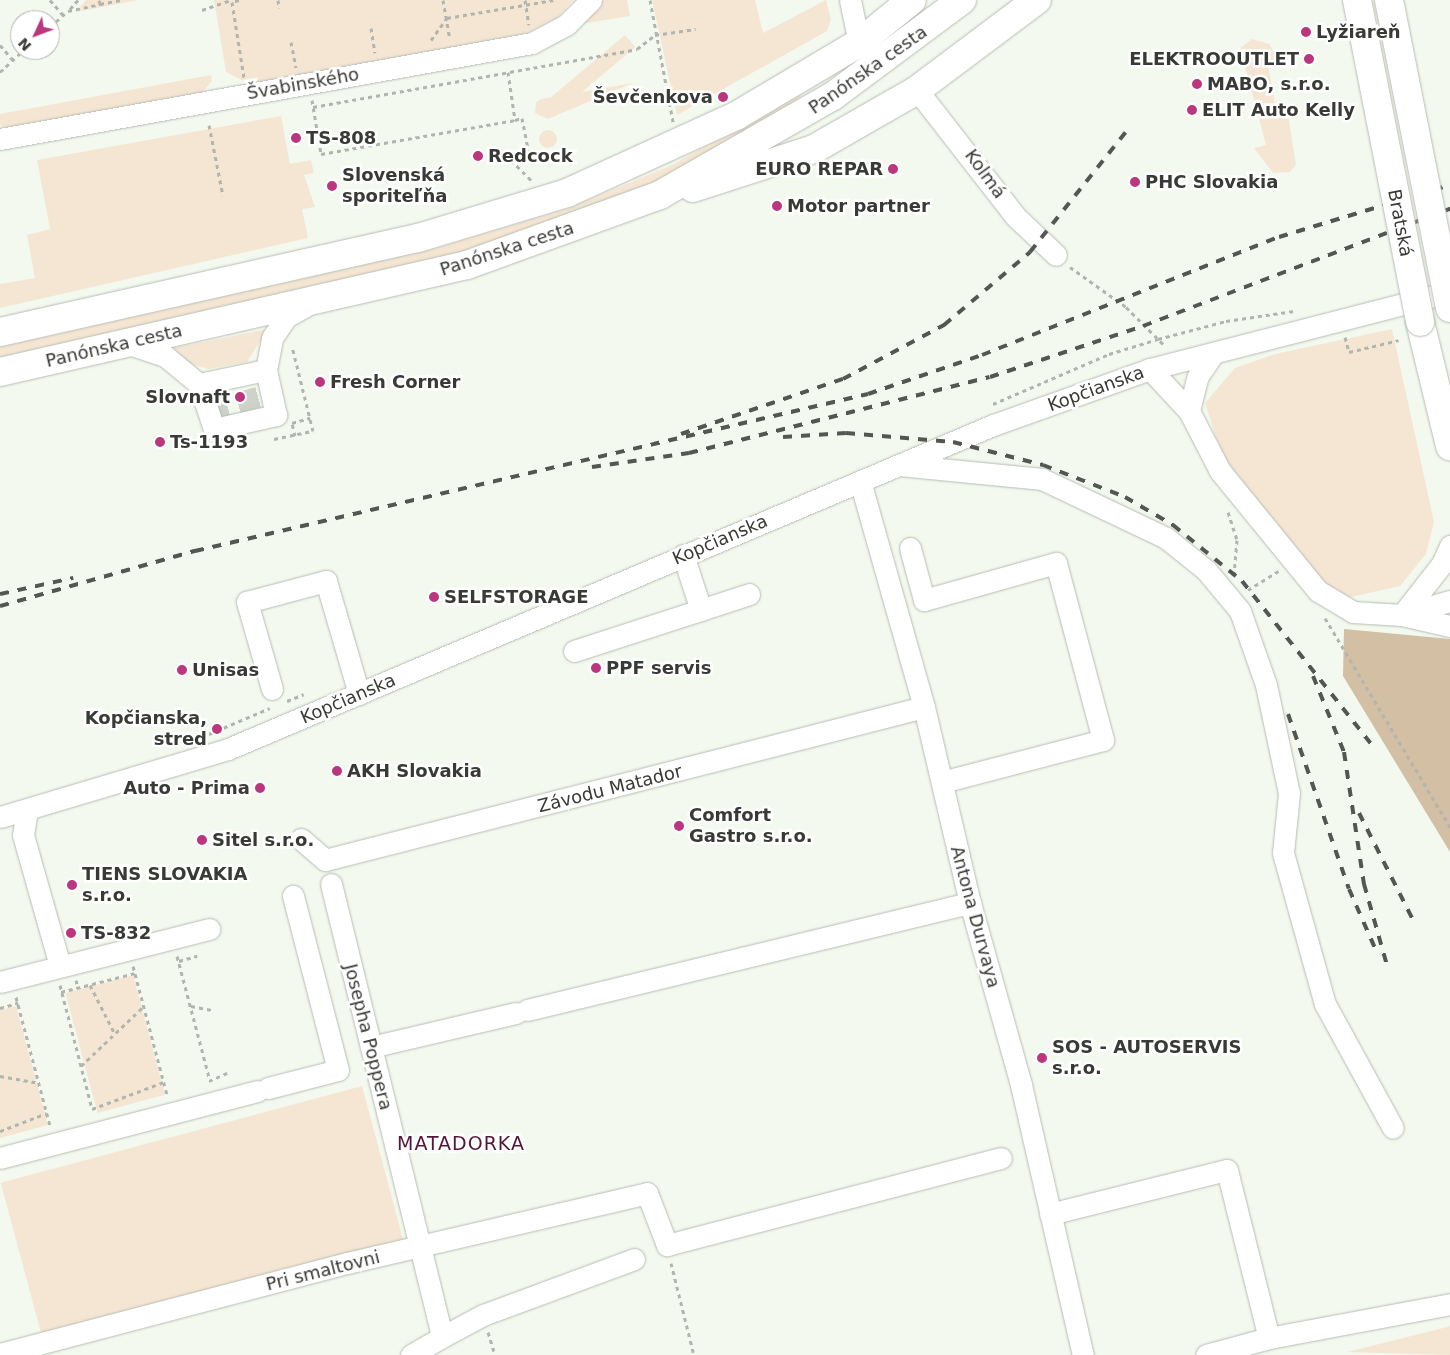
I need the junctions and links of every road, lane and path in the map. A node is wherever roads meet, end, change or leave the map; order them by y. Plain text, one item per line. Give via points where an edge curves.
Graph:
1 (50, 0) edge
2 (78, 0) edge
3 (121, 0) edge
4 (239, 0) edge
5 (278, 0) edge
6 (443, 0) edge
7 (553, 0) edge
8 (591, 0) edge
9 (650, 0) edge
10 (850, 0) edge
11 (912, 0) edge
12 (962, 0) edge
13 (1037, 0) edge
14 (1357, 0) edge
15 (1389, 0) edge
16 (231, 1) edge
17 (99, 2) edge
18 (279, 8) dead end
19 (202, 10) dead end
20 (68, 11) junction
21 (63, 15) junction
22 (60, 18) edge
23 (447, 18) junction
24 (371, 28) dead end
25 (696, 29) dead end
26 (655, 34) junction
27 (431, 40) dead end
28 (859, 43) junction
29 (0, 45) edge
30 (10, 57) edge
31 (454, 57) junction
32 (13, 60) edge
33 (379, 71) junction
34 (0, 72) edge
35 (508, 72) junction
36 (917, 90) junction
37 (312, 93) dead end
38 (248, 94) junction
39 (313, 107) junction
40 (515, 120) junction
41 (683, 121) dead end
42 (209, 125) dead end
43 (675, 126) junction
44 (666, 130) dead end
45 (0, 139) edge
46 (542, 180) dead end
47 (534, 182) junction
48 (525, 185) dead end
49 (660, 195) junction
50 (223, 196) dead end
51 (1056, 255) joint
52 (1450, 292) edge
53 (318, 299) junction
54 (1450, 308) edge
55 (1343, 330) dead end
56 (0, 332) edge
57 (1150, 332) dead end
58 (1399, 340) dead end
59 (126, 342) junction
60 (292, 346) dead end
61 (1214, 354) junction
62 (266, 370) junction
63 (1150, 370) junction
64 (0, 372) edge
65 (199, 384) junction
66 (1189, 411) junction
67 (310, 418) junction
68 (295, 436) junction
69 (274, 439) dead end
70 (1450, 446) edge
71 (899, 465) junction
72 (860, 481) junction
73 (1223, 503) dead end
74 (1228, 512) junction
75 (1242, 526) dead end
76 (1450, 546) edge
77 (910, 548) dead end
78 (683, 555) junction
79 (1274, 563) dead end
80 (1281, 570) junction
81 (1288, 577) dead end
82 (749, 594) dead end
83 (1228, 596) junction
84 (1450, 601) edge
85 (701, 610) junction
86 (1319, 612) dead end
87 (1402, 615) junction
88 (1450, 626) edge
89 (574, 650) dead end
90 (272, 690) dead end
91 (359, 694) junction
92 (924, 707) junction
93 (942, 782) junction
94 (27, 810) junction
95 (0, 817) edge
96 (1450, 827) edge
97 (301, 839) dead end
98 (331, 884) dead end
99 (293, 896) dead end
100 (970, 903) junction
101 (209, 929) dead end
102 (172, 938) junction
103 (128, 949) junction
104 (198, 956) dead end
105 (178, 961) junction
106 (67, 971) junction
107 (135, 973) junction
108 (6, 981) edge
109 (90, 985) junction
110 (61, 992) junction
111 (18, 1004) junction
112 (144, 1006) junction
113 (190, 1006) junction
114 (0, 1008) edge
115 (212, 1010) dead end
116 (115, 1034) junction
117 (371, 1048) junction
118 (81, 1066) junction
119 (227, 1073) dead end
120 (0, 1076) edge
121 (164, 1082) junction
122 (39, 1084) junction
123 (92, 1109) junction
124 (47, 1113) junction
125 (172, 1113) junction
126 (92, 1115) dead end
127 (1393, 1128) dead end
128 (0, 1131) edge
129 (55, 1144) junction
130 (0, 1158) edge
131 (1001, 1158) dead end
132 (1050, 1214) junction
133 (667, 1245) junction
134 (420, 1249) junction
135 (634, 1259) dead end
136 (1450, 1304) edge
137 (442, 1337) junction
138 (1270, 1338) junction
139 (0, 1354) edge
140 (411, 1355) edge
141 (694, 1355) edge
142 (1083, 1355) edge
143 (1206, 1355) edge

1 - 21 path
2 - 20 path
3 - 17 path
4 - 16 path
5 - 18 path
6 - 23 path
7 - 23 path
8 - 31 street, Švabinského via 567,24 532,43
9 - 26 path
10 - 28 street
11 - 28 main road, Panónska cesta
12 - 49 main road, Panónska cesta via 833,96
13 - 36 main road
14 - 70 main road, Bratská, bridge via 1420,322
15 - 54 main road, Bratská, bridge
16 - 19 path
16 - 38 path
17 - 20 path
20 - 21 path
21 - 22 path
23 - 27 path
23 - 31 path
24 - 33 path
25 - 26 path
26 - 35 path via 637,49
26 - 43 path
28 - 56 main road, Panónska cesta via 698,136 523,208 353,253
29 - 30 path
31 - 33 street, Švabinského
32 - 34 path
33 - 38 street, Švabinského
35 - 39 path
35 - 40 path
36 - 49 main road via 814,149 723,182
36 - 51 street, Kolmá via 1016,217
37 - 39 path
38 - 45 street, Švabinského
39 - 40 path via 321,154
40 - 47 path via 522,118 528,149 511,160
41 - 43 path
42 - 50 path
43 - 44 path
46 - 47 path
47 - 48 path
49 - 53 main road, Panónska cesta via 514,251
51 - 57 path via 1126,307
52 - 61 street, Kopčianska via 1330,319
53 - 59 main road, Panónska cesta
53 - 62 street via 286,316 272,338
55 - 58 path via 1349,352
59 - 64 main road, Panónska cesta
59 - 65 street via 165,356
60 - 67 path
61 - 63 street, Kopčianska
61 - 66 street via 1198,376
62 - 65 street
62 - 65 street via 276,415 214,430
63 - 66 street
63 - 71 street, Kopčianska
66 - 87 street via 1220,470 1318,591 1353,612
67 - 68 path via 292,423
67 - 68 path via 313,431
68 - 69 path
71 - 72 street, Kopčianska
71 - 83 street via 1042,479 1166,538
72 - 78 street, Kopčianska
72 - 92 street, Antona Durvaya
73 - 74 path
74 - 75 path
74 - 83 path via 1237,540
76 - 87 street via 1442,564
77 - 93 street via 924,600 1056,563 1104,740
78 - 85 street
78 - 91 street, Kopčianska
79 - 80 path
80 - 81 path
80 - 83 path
82 - 85 street
83 - 127 street via 1256,646 1266,685 1290,793 1283,853 1325,1004
84 - 87 street
85 - 89 street
86 - 96 path via 1332,626
87 - 88 street
90 - 91 street via 247,602 326,581
91 - 94 street, Kopčianska via 182,765
92 - 93 street, Antona Durvaya
92 - 97 street, Závodu Matador via 325,860
93 - 100 street, Antona Durvaya
94 - 95 street, Kopčianska
94 - 106 street via 23,835
98 - 117 street, Josepha Poppera
99 - 125 street via 338,1070
100 - 117 street
100 - 132 street, Antona Durvaya via 1021,1085
101 - 102 street
102 - 103 street
102 - 105 path
103 - 106 street
103 - 107 path
104 - 105 path
105 - 113 path
106 - 108 street
106 - 110 path via 58,980
107 - 109 path
107 - 112 path
108 - 111 path
109 - 110 path
109 - 116 path
110 - 118 path
111 - 114 path
111 - 122 path
112 - 116 path
112 - 121 path
113 - 115 path
113 - 119 path via 210,1080
116 - 118 path
117 - 134 street, Josepha Poppera
118 - 123 path
120 - 122 path
121 - 123 path
121 - 125 path
122 - 124 path
123 - 126 path
124 - 128 path
124 - 129 path
125 - 129 street
129 - 130 street
131 - 133 street
132 - 138 street via 1227,1170
132 - 142 street, Antona Durvaya
133 - 134 street, Pri smaltovni via 647,1194
133 - 141 path
134 - 137 street, Josepha Poppera
134 - 139 street, Pri smaltovni via 347,1263
135 - 137 street via 483,1314
136 - 138 street
137 - 140 street
138 - 143 street

